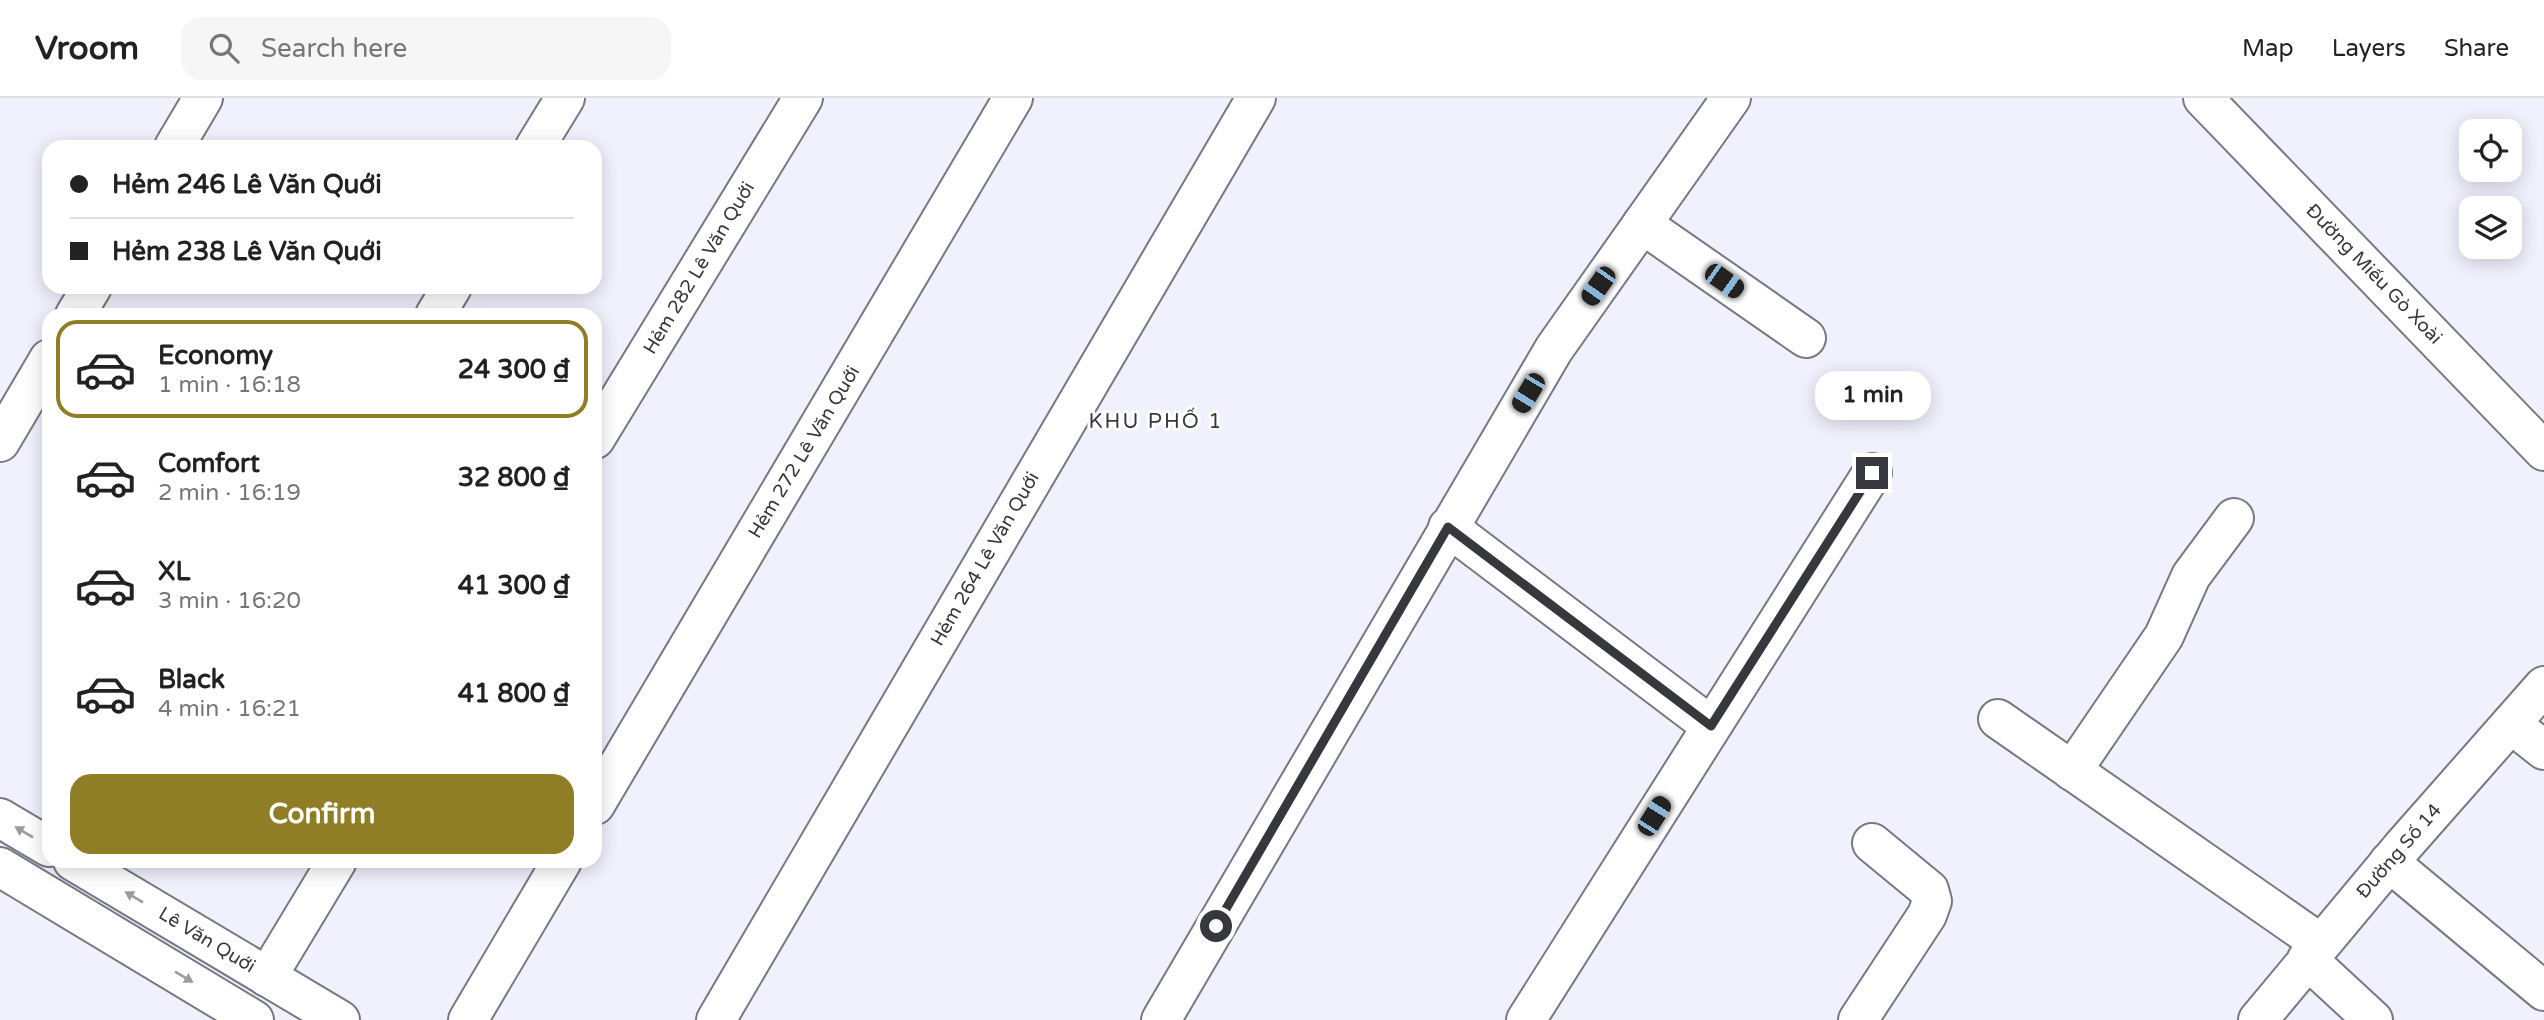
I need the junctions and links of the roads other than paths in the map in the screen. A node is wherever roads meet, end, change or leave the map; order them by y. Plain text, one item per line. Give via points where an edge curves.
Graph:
1 (203, 98) edge
2 (565, 98) edge
3 (803, 98) edge
4 (1013, 98) edge
5 (1256, 98) edge
6 (1731, 98) edge
7 (2203, 98) edge
8 (178, 140) edge
9 (539, 140) edge
10 (1642, 224) junction
11 (1806, 338) dead end
12 (42, 371) edge
13 (602, 428) edge
14 (0, 442) edge
15 (2544, 451) edge
16 (1872, 473) dead end
17 (2234, 518) dead end
18 (1448, 527) junction
19 (2544, 686) edge
20 (1998, 719) dead end
21 (2511, 724) junction
22 (1711, 726) junction
23 (2544, 750) edge
24 (2072, 771) junction
25 (602, 793) edge
26 (0, 818) edge
27 (42, 843) edge
28 (1872, 843) dead end
29 (2389, 862) junction
30 (0, 867) edge
31 (93, 868) edge
32 (97, 868) edge
33 (334, 868) edge
34 (558, 868) edge
35 (77, 912) junction
36 (2314, 951) junction
37 (267, 976) junction
38 (2544, 991) edge
39 (254, 1020) edge
40 (340, 1020) edge
41 (468, 1020) edge
42 (716, 1020) edge
43 (1161, 1020) edge
44 (1526, 1020) edge
45 (1858, 1020) edge
46 (2258, 1020) edge
47 (2373, 1020) edge

1 - 8 street
2 - 9 street
3 - 13 street, Hẻm 282 Lê Văn Quới
4 - 25 street, Hẻm 272 Lê Văn Quới
5 - 42 street, Hẻm 264 Lê Văn Quới
6 - 10 street
7 - 15 street, Đường Miếu Gò Xoài
10 - 11 street
10 - 18 street via 1554,349
12 - 14 street
16 - 22 street
17 - 24 street via 2191,576 2164,636
18 - 22 street
18 - 43 street
19 - 21 street, Đường Số 14
20 - 24 street
21 - 23 street
21 - 29 street, Đường Số 14
22 - 44 street
24 - 36 street
27 -> 26 street
28 - 45 street via 1929,890 1932,901
29 - 36 street, Đường Số 14
29 - 38 street
30 - 35 street
31 - 35 street
37 -> 32 street, Lê Văn Quới
33 - 37 street
34 - 41 street
35 -> 39 street
36 - 46 street, Đường Số 14
36 - 47 street
37 - 40 street, Lê Văn Quới

